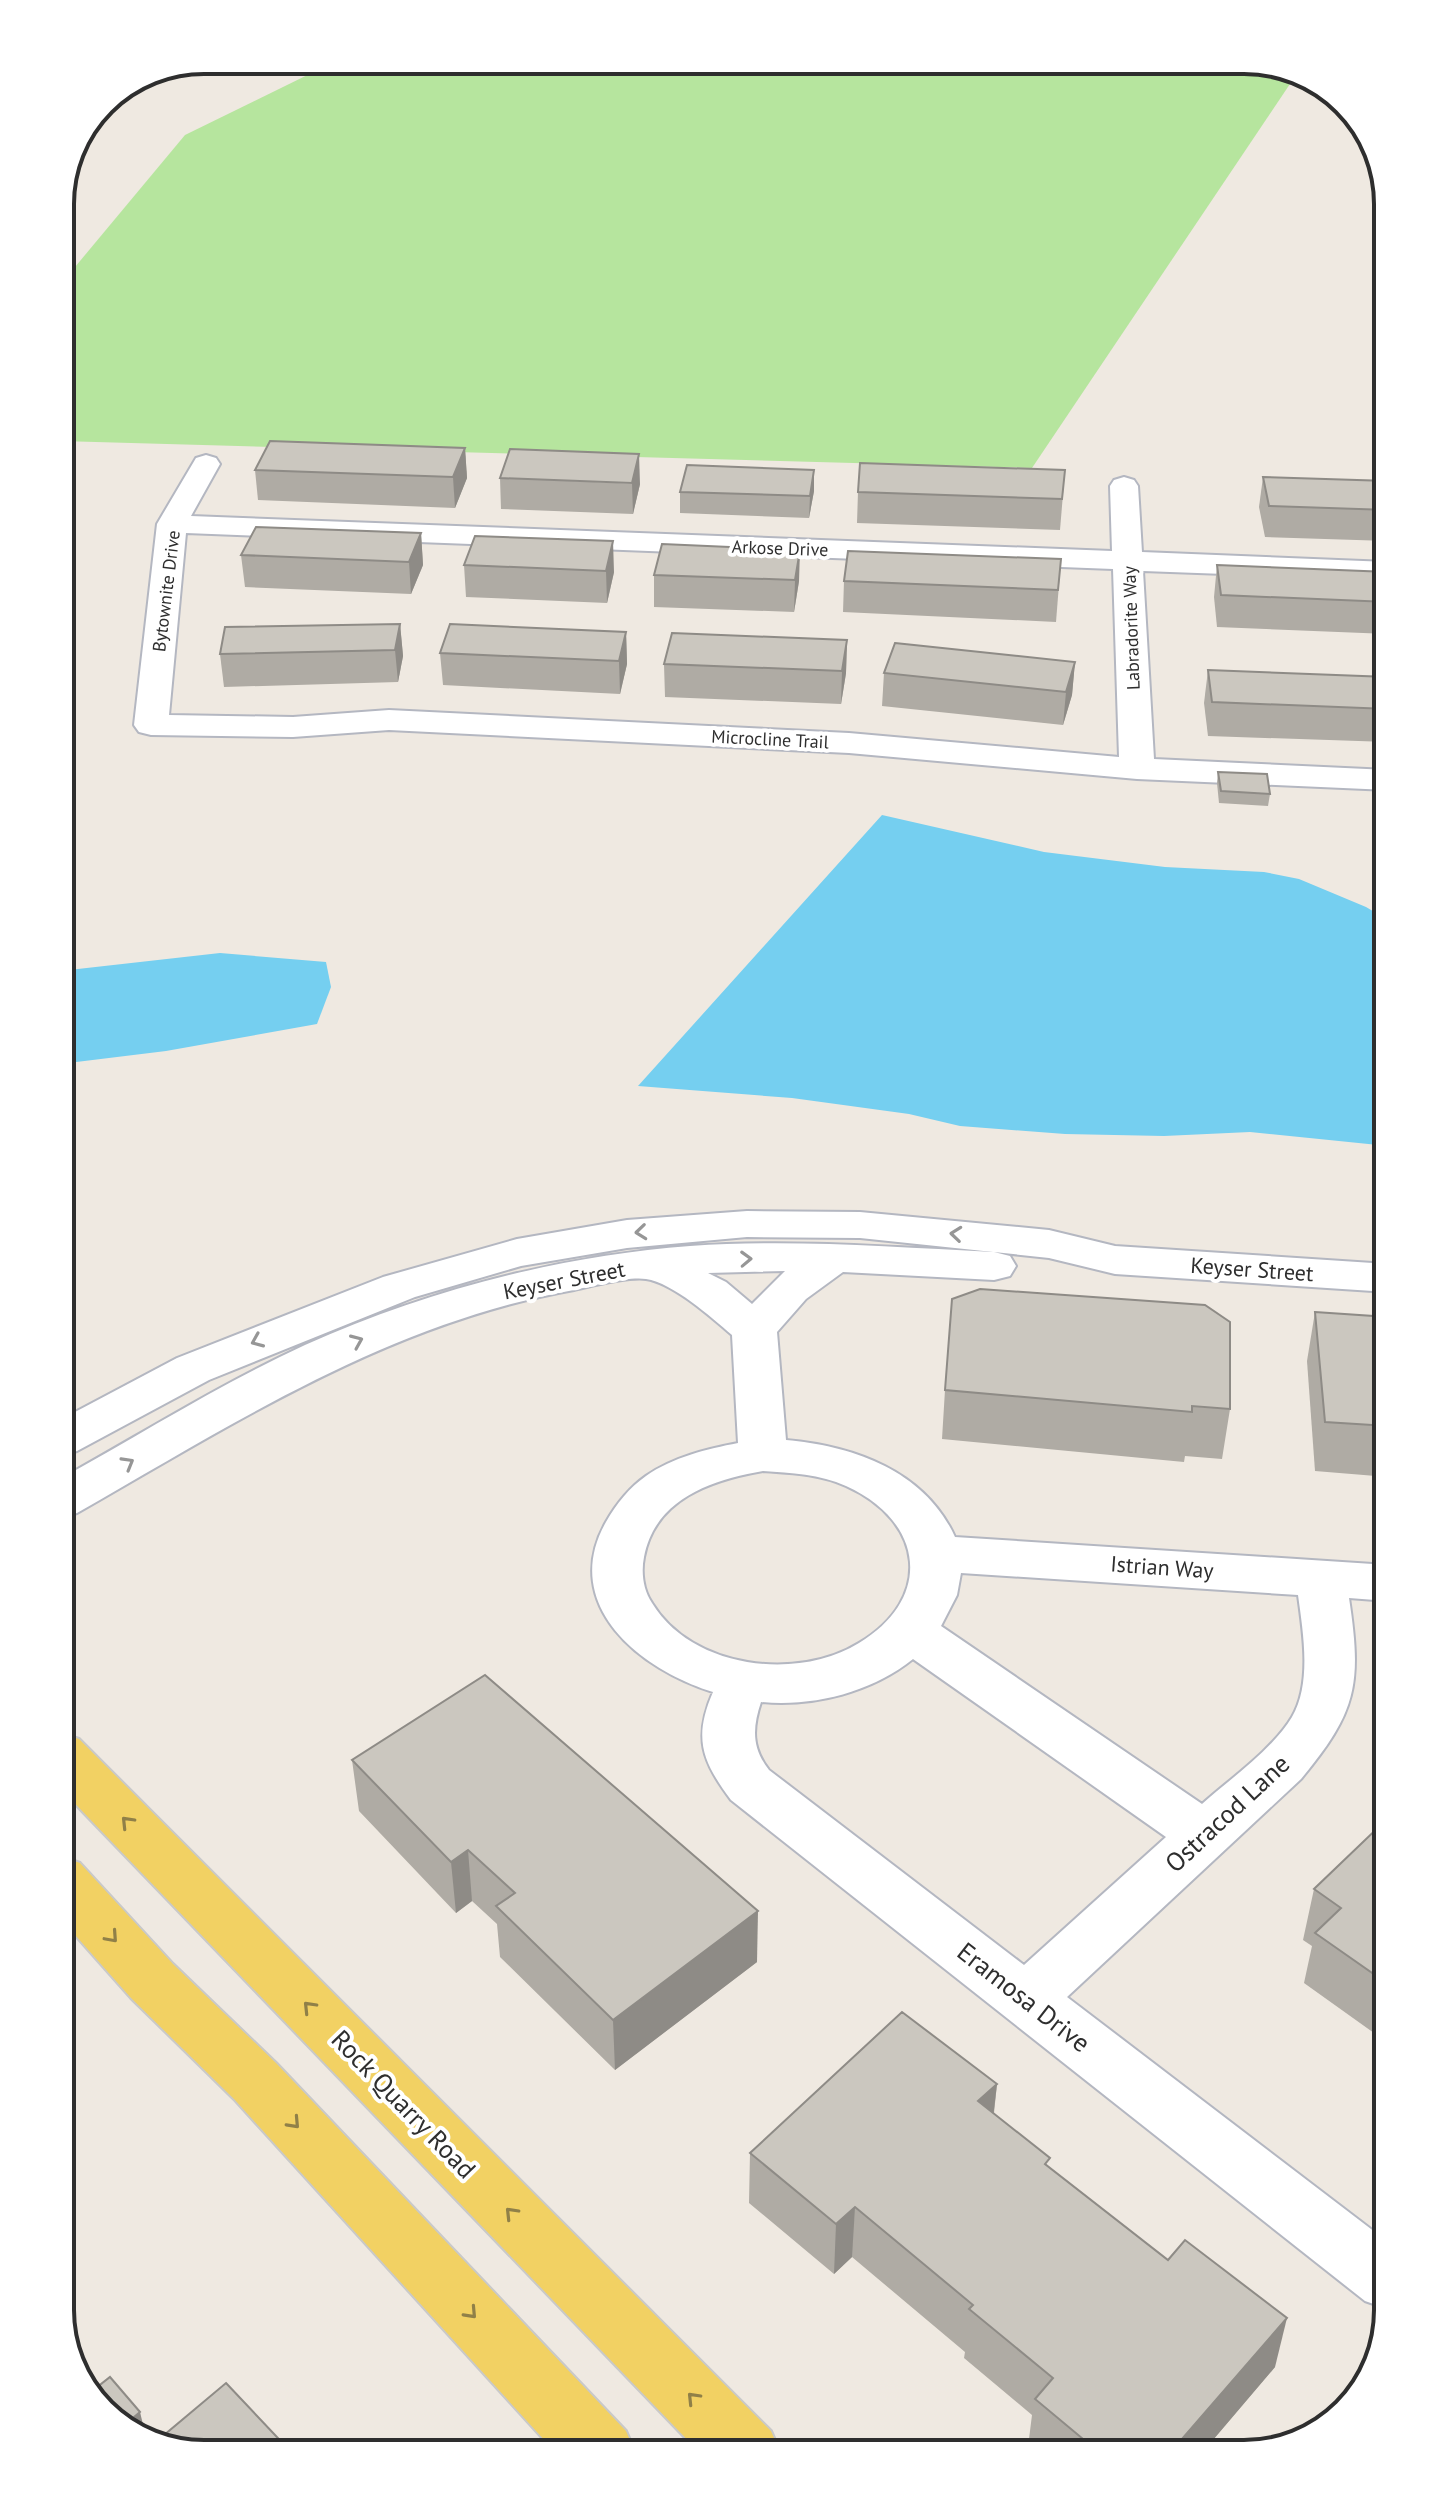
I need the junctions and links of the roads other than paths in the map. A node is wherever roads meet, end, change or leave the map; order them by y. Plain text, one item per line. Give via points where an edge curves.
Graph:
1 (206, 464) dead end
2 (1124, 486) dead end
3 (172, 524) junction
4 (1128, 561) junction
5 (1374, 570) edge
6 (151, 725) joint
7 (1137, 769) junction
8 (1374, 779) edge
9 (832, 1259) junction
10 (1115, 1260) junction
11 (652, 1264) junction
12 (1374, 1277) edge
13 (754, 1330) junction
14 (74, 1433) edge
15 (763, 1455) junction
16 (74, 1493) edge
17 (935, 1554) junction
18 (1321, 1578) junction
19 (1374, 1582) edge
20 (912, 1632) junction
21 (744, 1681) junction
22 (74, 1768) edge
23 (1204, 1834) junction
24 (74, 1895) edge
25 (1026, 1999) junction
26 (1374, 2269) edge
27 (589, 2440) edge
28 (733, 2440) edge

1 - 3 street, Bytownite Drive
2 - 4 street, Labradorite Way
3 - 4 street, Arkose Drive
3 - 6 street, Bytownite Drive
4 - 5 street, Arkose Drive
4 - 7 street, Labradorite Way
6 - 7 street, Microcline Trail via 293,727 389,720 849,743
7 - 8 street, Microcline Trail
9 - 10 street, Keyser Street via 1049,1269
11 -> 9 street, Keyser Street
9 - 13 street via 790,1289
10 - 12 street, Keyser Street
10 -> 14 street, Keyser Street via 1049,1244 810,1223 685,1228 573,1242 458,1268 318,1317 193,1369
11 - 13 street via 710,1292
16 -> 11 street, Keyser Street via 266,1385 373,1334 545,1281
13 - 15 street
15 - 17 street via 816,1460 875,1480 924,1526
15 - 21 street via 720,1461 660,1490 628,1525 616,1556 618,1589 634,1621 661,1648 699,1669
17 - 18 street, Istrian Way
17 - 20 street via 936,1581
18 - 19 street, Istrian Way
18 - 23 street, Ostracod Lane via 1329,1636 1326,1698 1311,1730 1282,1764
20 - 21 street via 888,1653 833,1677 782,1684
20 - 23 street
21 - 25 street, Eramosa Drive via 730,1711 726,1745 750,1785
28 -> 22 main road, Rock Quarry Road
23 - 25 street, Ostracod Lane
24 -> 27 main road
25 - 26 street, Eramosa Drive

